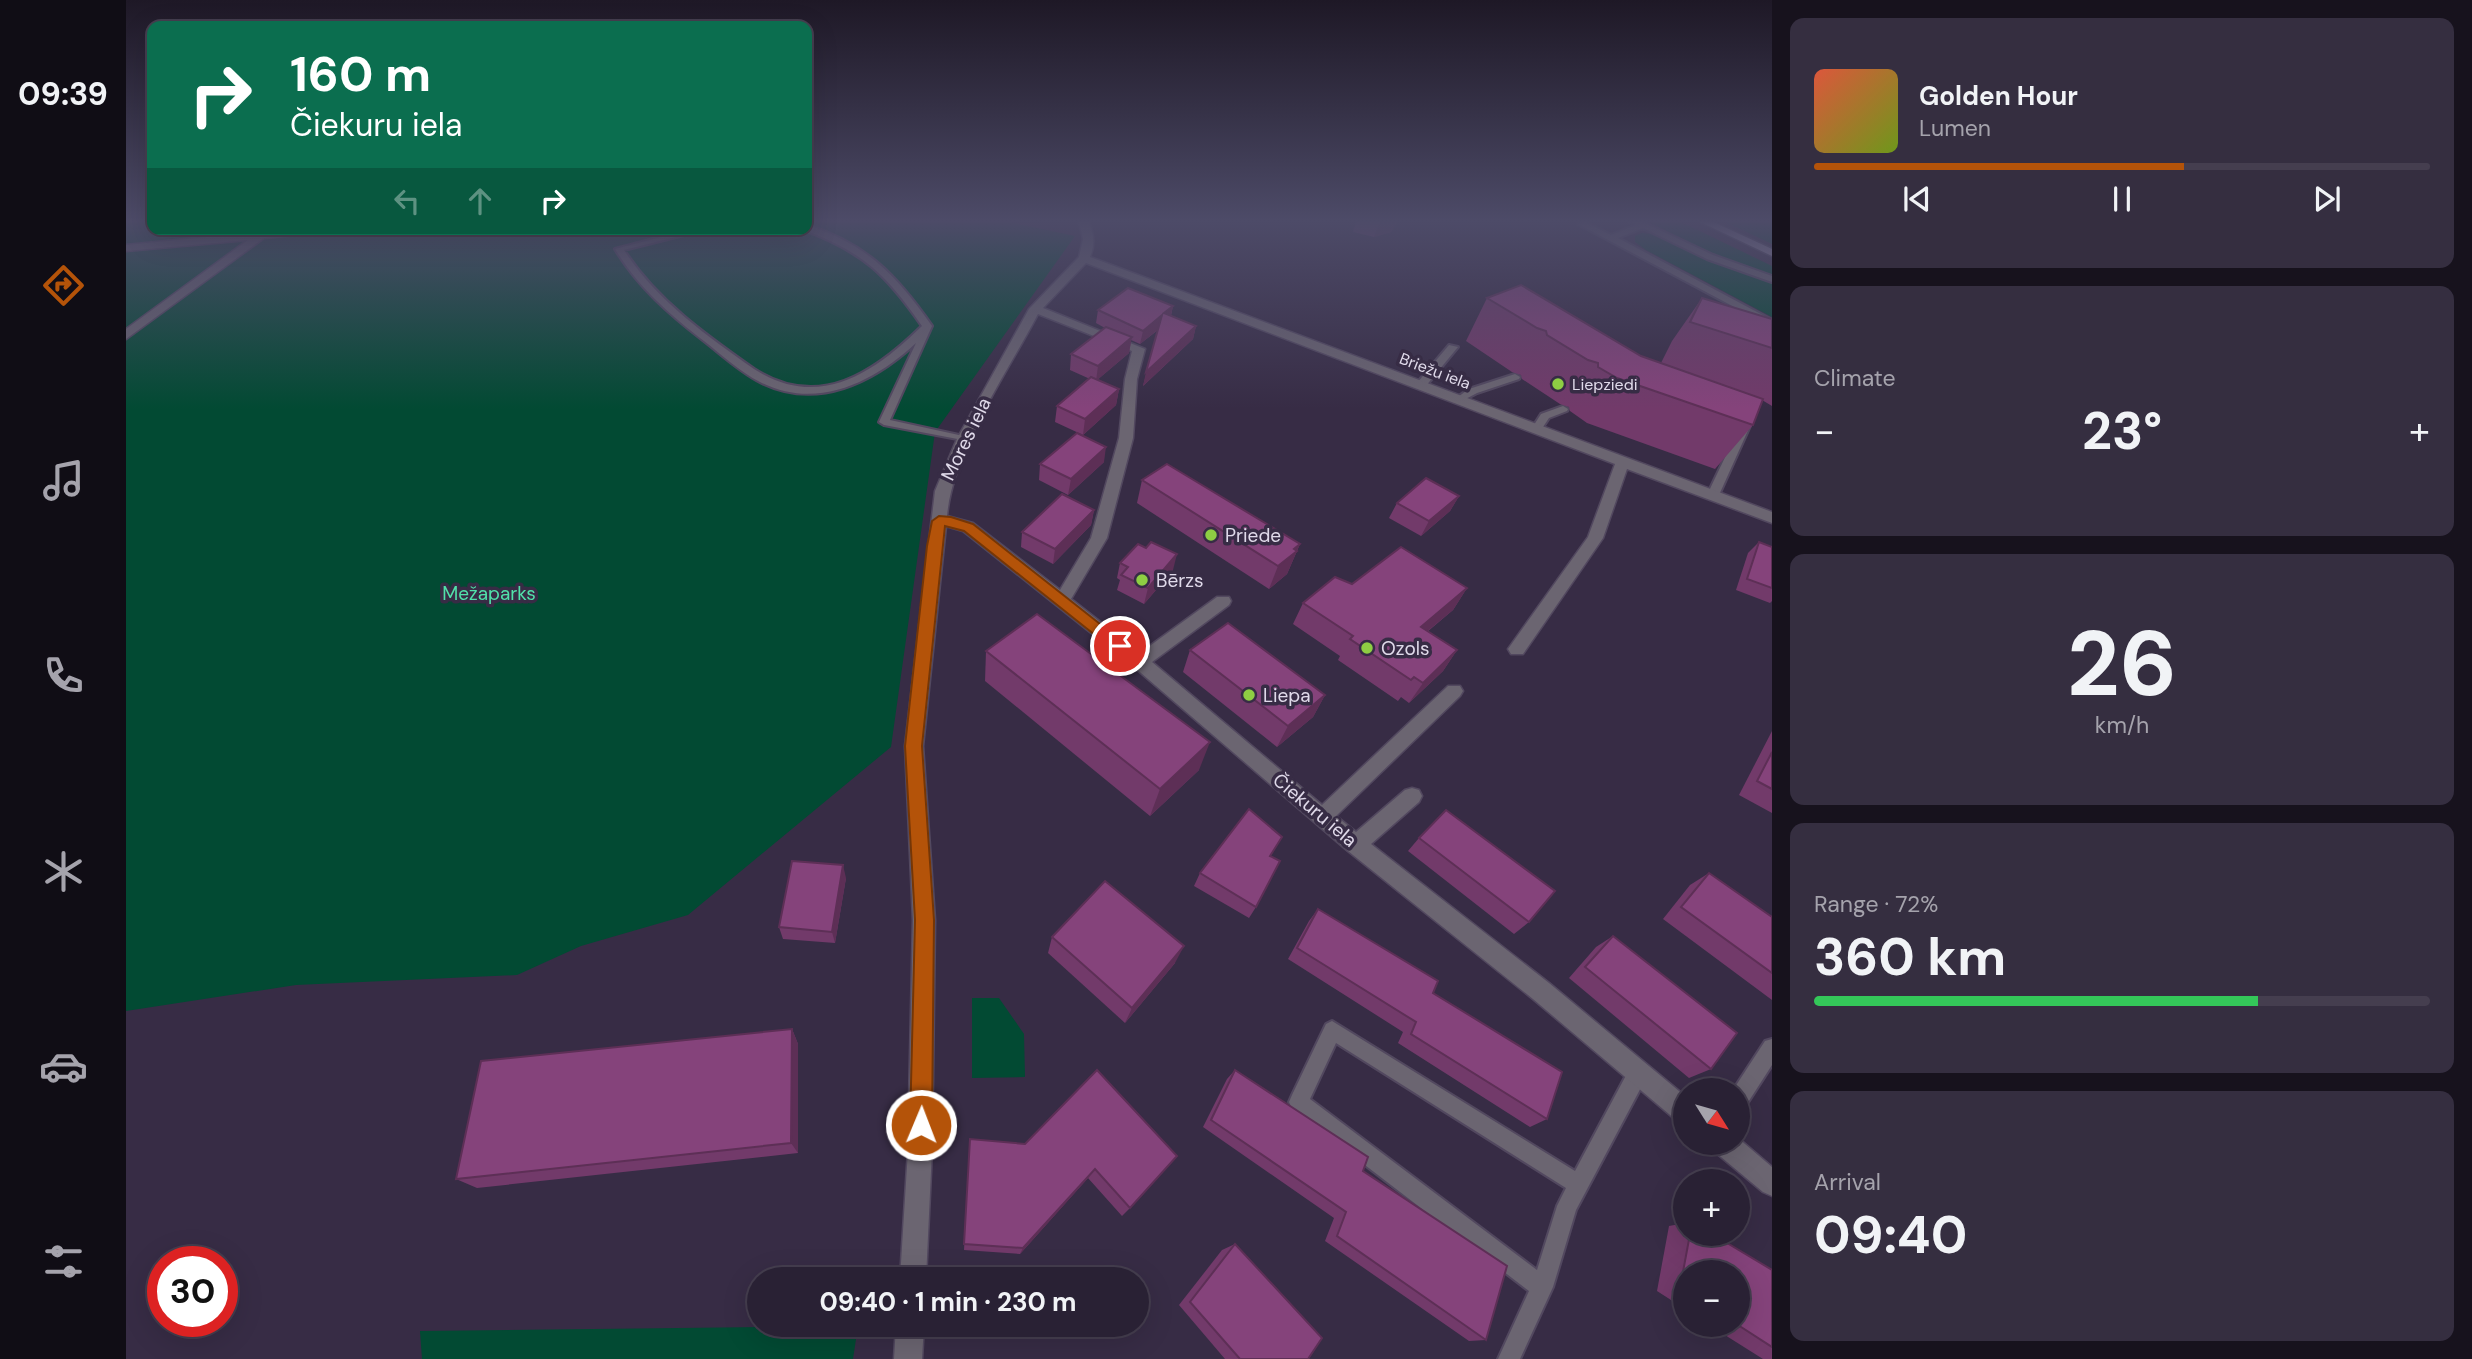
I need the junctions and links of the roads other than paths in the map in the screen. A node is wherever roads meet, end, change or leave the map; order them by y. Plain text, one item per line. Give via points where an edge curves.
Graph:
1 (198, 282) edge
2 (641, 282) edge
3 (896, 282) edge
4 (1061, 282) edge
5 (1149, 282) edge
6 (1694, 282) edge
7 (1035, 309) junction
8 (1772, 324) edge
9 (926, 326) junction
10 (126, 335) edge
11 (1453, 346) dead end
12 (1516, 377) dead end
13 (1421, 385) junction
14 (1460, 399) junction
15 (1563, 409) dead end
16 (1750, 415) edge
17 (1537, 428) junction
18 (964, 439) junction
19 (1623, 460) junction
20 (1713, 495) junction
21 (1772, 518) edge
22 (939, 521) junction
23 (1062, 601) junction
24 (1223, 601) dead end
25 (1517, 649) dead end
26 (1140, 662) junction
27 (1454, 691) dead end
28 (1412, 796) dead end
29 (1322, 817) junction
30 (1356, 845) junction
31 (1772, 1048) edge
32 (1637, 1073) junction
33 (1750, 1082) edge
34 (1673, 1102) edge
35 (1738, 1155) edge
36 (1772, 1183) edge
37 (1579, 1185) junction
38 (914, 1267) edge
39 (1542, 1287) junction
40 (909, 1337) edge
41 (908, 1359) edge
42 (1509, 1359) edge

1 - 10 street
2 - 9 lane via 766,380 797,390 857,383
3 - 9 lane
4 - 7 street, Mores iela
5 - 13 street, Briežu iela
6 - 8 lane
7 - 18 street, Mores iela
7 - 23 street via 1139,349 1131,379 1126,438 1099,538
9 - 18 lane via 884,422
11 - 13 lane
12 - 14 lane
13 - 14 street, Briežu iela
14 - 17 street, Briežu iela
15 - 17 lane via 1545,416
16 - 20 lane
17 - 19 street, Briežu iela
18 - 22 street, Mores iela via 942,491
19 - 20 street, Briežu iela
19 - 25 street via 1595,538
20 - 21 street, Briežu iela
22 - 23 street, Čiekuru iela via 968,527
22 - 38 street, Mores iela via 914,746 924,920
23 - 26 street, Čiekuru iela
24 - 26 street
26 - 29 street, Čiekuru iela
27 - 29 street
28 - 30 street
29 - 30 street, Čiekuru iela
30 - 32 street, Čiekuru iela
31 - 33 lane
32 - 34 street, Čiekuru iela
32 - 37 lane
35 - 36 street
37 - 39 lane via 1567,1206
37 - 39 lane via 1332,1030 1299,1102
39 - 42 lane
40 - 41 street

